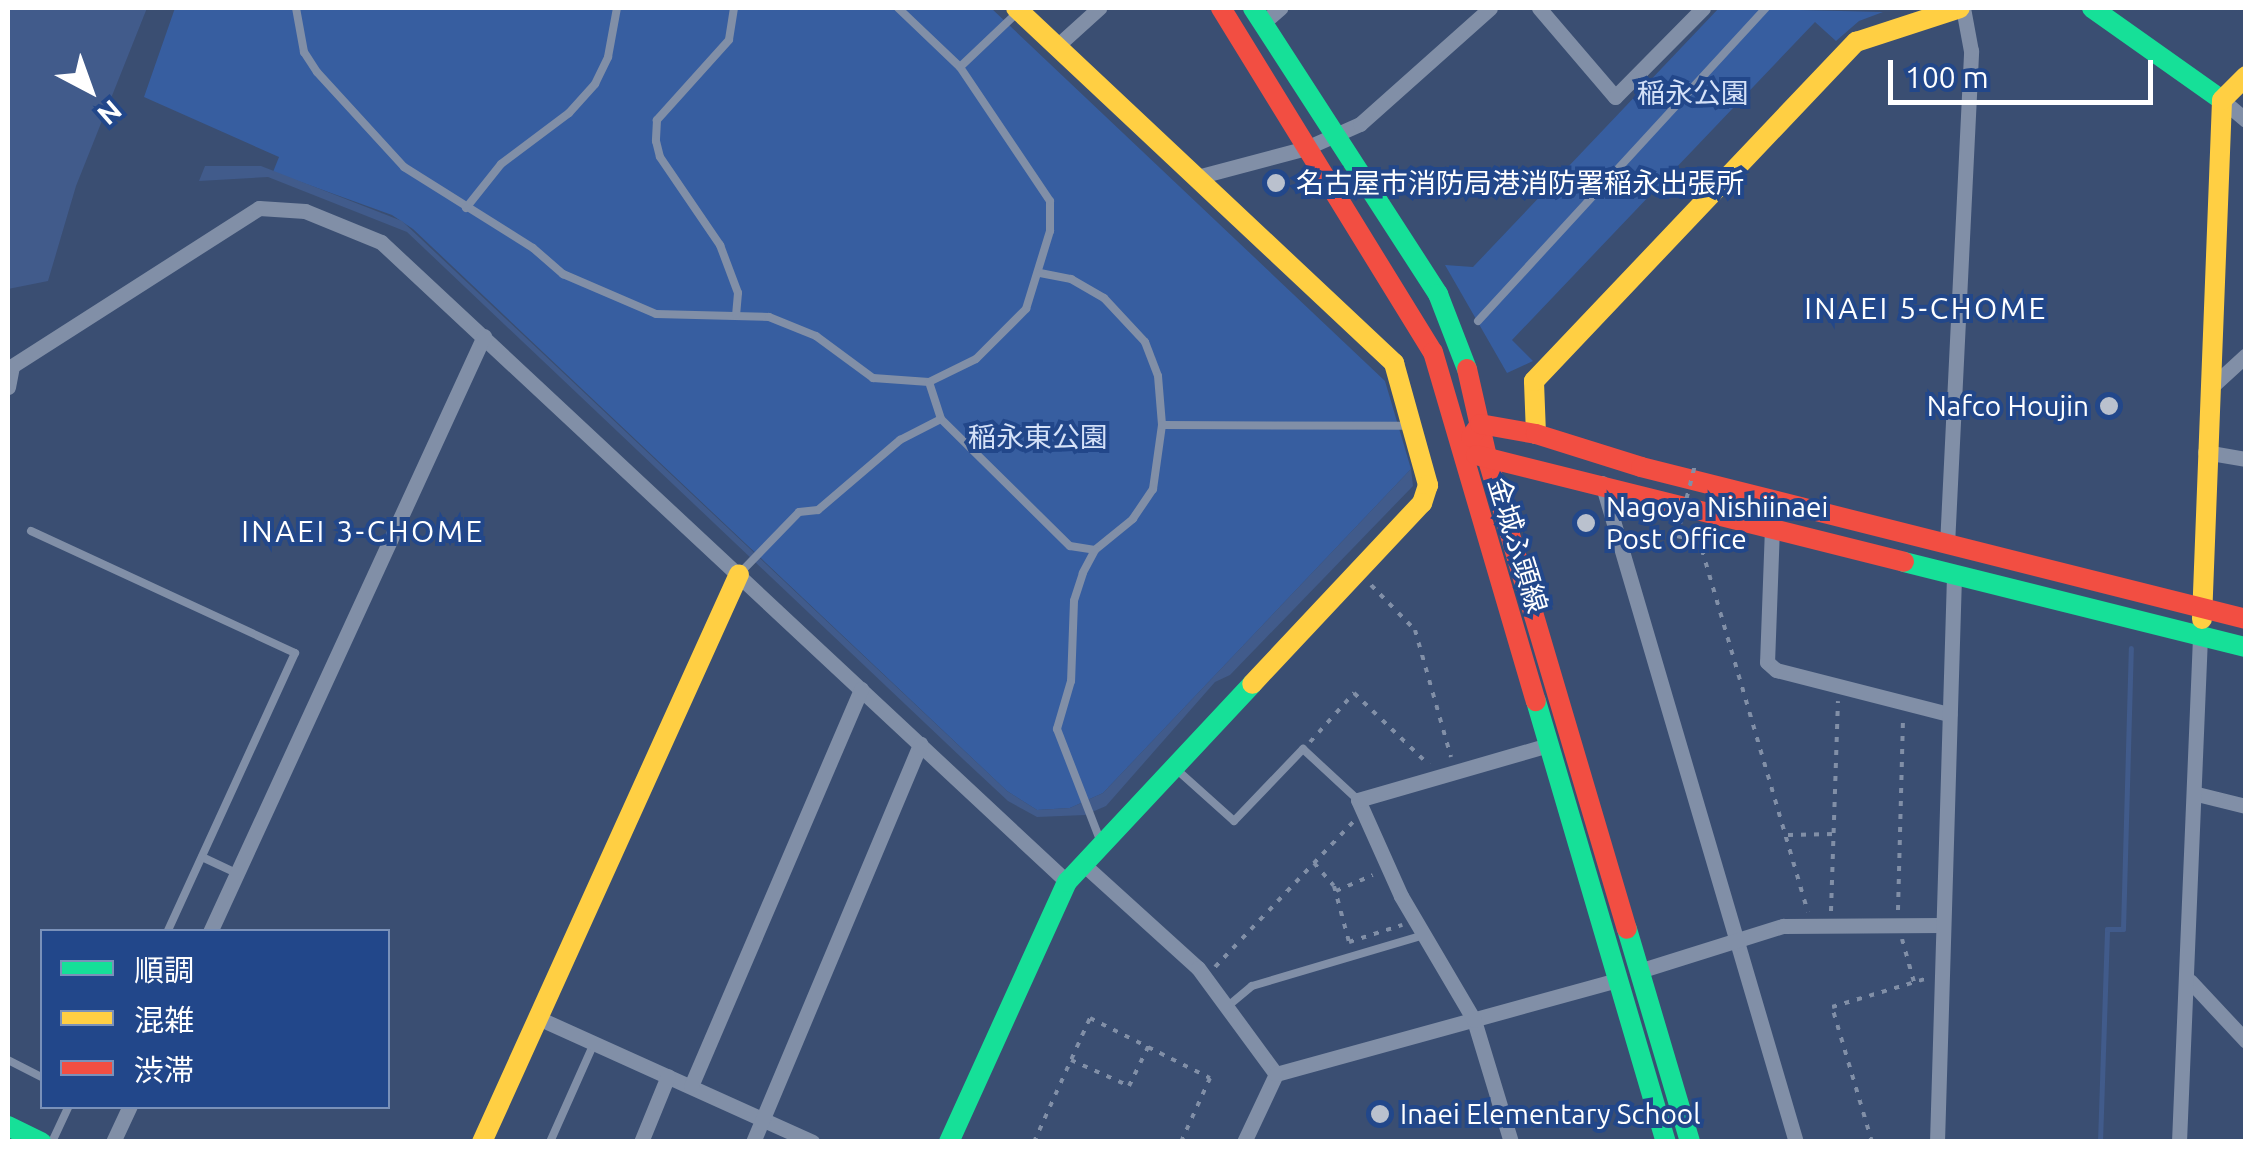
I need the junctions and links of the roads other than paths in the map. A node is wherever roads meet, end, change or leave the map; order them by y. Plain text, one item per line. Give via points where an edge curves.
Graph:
1 (296, 8) edge
2 (617, 8) edge
3 (734, 8) edge
4 (898, 8) edge
5 (1098, 8) edge
6 (1221, 8) edge
7 (1280, 8) edge
8 (1490, 8) edge
9 (1540, 8) edge
10 (1703, 8) edge
11 (1766, 8) edge
12 (1961, 8) edge
13 (2092, 8) edge
14 (1018, 9) edge
15 (1258, 15) edge
16 (1057, 46) junction
17 (960, 67) junction
18 (2246, 76) edge
19 (2222, 100) junction
20 (2246, 120) edge
21 (1336, 135) junction
22 (1306, 148) junction
23 (1197, 178) junction
24 (466, 208) junction
25 (1040, 273) junction
26 (736, 314) junction
27 (1478, 321) dead end
28 (484, 336) junction
29 (2246, 355) edge
30 (929, 382) junction
31 (8, 387) edge
32 (2206, 392) junction
33 (942, 419) junction
34 (1480, 424) junction
35 (1162, 425) junction
36 (1415, 426) junction
37 (1536, 434) junction
38 (1461, 452) junction
39 (2205, 452) junction
40 (1487, 457) junction
41 (2246, 459) edge
42 (1602, 484) junction
43 (1772, 526) junction
44 (31, 531) dead end
45 (1947, 546) junction
46 (1095, 550) junction
47 (742, 569) junction
48 (1954, 576) junction
49 (2204, 607) junction
50 (2246, 619) edge
51 (2200, 636) junction
52 (2246, 648) edge
53 (861, 689) junction
54 (1949, 714) junction
55 (920, 744) junction
56 (1549, 745) junction
57 (1173, 766) junction
58 (2198, 794) junction
59 (1361, 806) junction
60 (2246, 806) edge
61 (1101, 842) junction
62 (202, 856) junction
63 (1082, 862) junction
64 (237, 873) junction
65 (1067, 882) junction
66 (1942, 925) junction
67 (1420, 928) junction
68 (168, 929) edge
69 (211, 929) edge
70 (1736, 937) junction
71 (1640, 971) junction
72 (1618, 980) junction
73 (2190, 980) junction
74 (1226, 1007) junction
75 (538, 1018) junction
76 (1474, 1020) junction
77 (2246, 1041) edge
78 (594, 1043) junction
79 (8, 1060) edge
80 (1276, 1074) junction
81 (40, 1076) edge
82 (668, 1076) junction
83 (691, 1086) junction
84 (68, 1109) edge
85 (129, 1109) edge
86 (762, 1118) junction
87 (8, 1126) edge
88 (40, 1142) edge
89 (52, 1142) edge
90 (114, 1142) edge
91 (482, 1142) edge
92 (550, 1142) edge
93 (641, 1142) edge
94 (753, 1142) edge
95 (812, 1142) edge
96 (949, 1142) edge
97 (1244, 1142) edge
98 (1511, 1142) edge
99 (1666, 1142) edge
100 (1690, 1142) edge
101 (1796, 1142) edge
102 (1937, 1142) edge
103 (2178, 1142) edge

1 - 24 lane via 304,52 317,72 404,167
2 - 24 lane via 595,84 570,113 501,164
3 - 26 lane via 729,40 667,106 657,120 656,141 720,245 738,294
4 - 17 lane
5 - 16 street
6 - 22 street, 金城ふ頭線
7 - 15 street
8 - 21 street via 1360,124
9 - 10 street via 1616,97
11 - 27 lane
12 - 37 street via 1856,42 1534,382
12 - 45 street via 1971,51
13 - 19 street
14 - 16 street
14 - 17 lane
15 - 21 street, 金城ふ頭線
16 - 23 street
17 - 25 lane via 1050,202
18 - 19 street
19 - 20 street
19 - 32 street
21 - 22 street
21 - 34 street, 金城ふ頭線 via 1438,294 1461,342
22 - 23 street
22 - 38 street, 金城ふ頭線 via 1416,316
23 - 36 street via 1394,363
24 - 26 lane via 563,274 616,299 679,318
25 - 30 lane via 1026,309 1006,332 976,359
25 - 35 lane via 1070,279 1126,317 1158,376
26 - 30 lane via 769,317 816,336 873,378
28 - 31 street via 381,242 305,211 260,208 12,366
28 - 47 street
28 - 64 street
29 - 32 street
30 - 33 lane
32 - 39 street
33 - 46 lane via 1070,546
33 - 47 lane via 900,440 818,510 799,512
34 - 37 street
34 - 38 street
34 - 40 street, 金城ふ頭線
35 - 36 lane
35 - 46 lane via 1154,489 1134,519
36 - 57 street via 1428,470 1422,503
37 - 45 street
38 - 40 street
38 - 56 street, 金城ふ頭線
39 - 41 street
39 - 49 street
40 - 42 street
40 - 71 street, 金城ふ頭線
42 - 43 street
42 - 70 street
43 - 48 street
43 - 54 street via 1767,662
44 - 62 lane via 295,654
45 - 49 street
46 - 61 lane via 1074,601 1071,681 1057,729
47 - 53 street
47 - 75 street
48 - 51 street
48 - 54 street
49 - 50 street
49 - 51 street
51 - 52 street
51 - 58 street
53 - 55 street
53 - 83 street
54 - 66 street
55 - 65 street
55 - 86 street
56 - 59 street
56 - 72 street, 金城ふ頭線
57 - 59 lane via 1234,821 1303,749
57 - 61 street
58 - 60 street
58 - 73 street
59 - 67 street
61 - 63 street
62 - 64 lane
62 - 68 lane
63 - 65 street
63 - 74 street via 1205,978
64 - 69 street
65 - 96 street
66 - 70 street via 1812,926
66 - 102 street
67 - 74 lane via 1252,986
67 - 76 street
70 - 71 street
70 - 101 street
71 - 100 street, 金城ふ頭線
72 - 76 street
72 - 99 street, 金城ふ頭線
73 - 77 street
73 - 103 street via 2182,1018
74 - 80 street
75 - 78 street
75 - 91 street
76 - 80 street
76 - 98 street
78 - 82 street
78 - 92 lane
79 - 81 lane
80 - 97 street
82 - 83 street
82 - 93 street
83 - 86 street
84 - 89 lane
85 - 90 street
86 - 94 street
86 - 95 street
87 - 88 street

